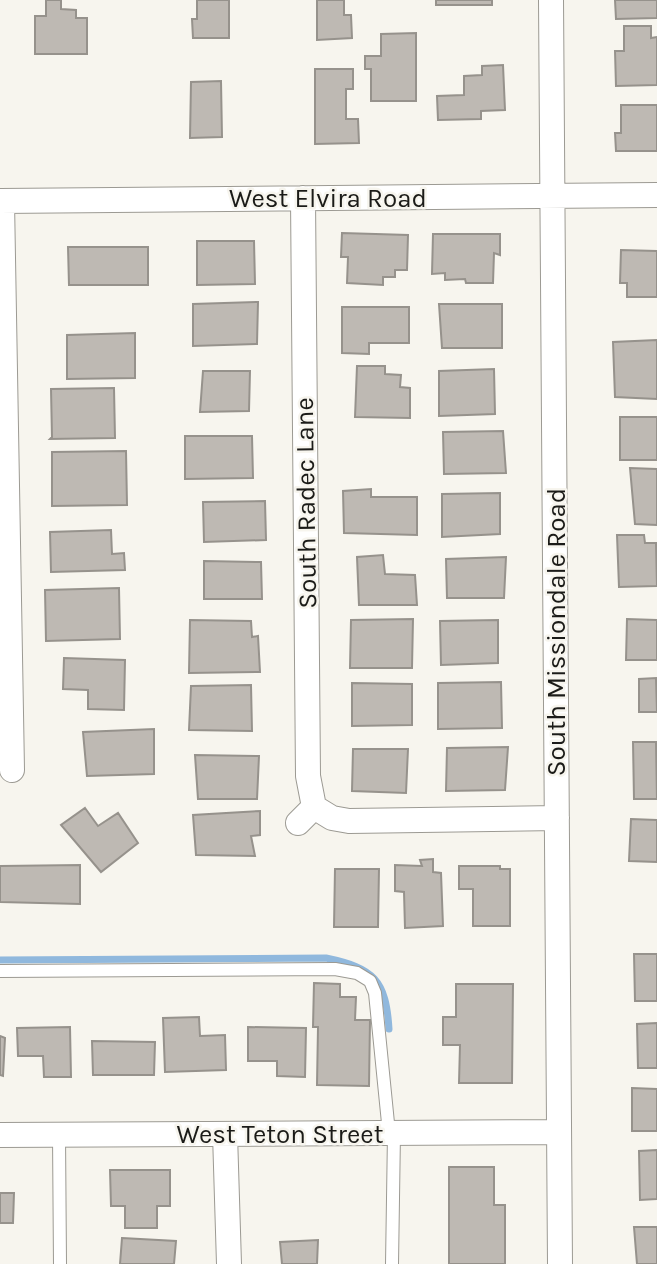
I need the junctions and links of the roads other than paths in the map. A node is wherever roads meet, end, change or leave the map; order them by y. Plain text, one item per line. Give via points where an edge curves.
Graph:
1 (551, 0) edge
2 (657, 195) edge
3 (552, 196) junction
4 (303, 198) junction
5 (1, 201) edge
6 (12, 770) dead end
7 (557, 818) junction
8 (0, 971) edge
9 (559, 1132) junction
10 (391, 1133) junction
11 (225, 1134) junction
12 (0, 1135) edge
13 (59, 1135) junction
14 (60, 1264) edge
15 (229, 1264) edge
16 (392, 1264) edge
17 (560, 1264) edge

1 - 3 street, South Missiondale Road
2 - 3 street, West Elvira Road
3 - 4 street, West Elvira Road
3 - 7 street, South Missiondale Road
4 - 5 street, West Elvira Road
4 - 7 street, South Radec Lane via 306,815 349,821
5 - 6 street
7 - 9 street, South Missiondale Road
8 - 10 lane via 298,968 357,973 370,981 375,993
9 - 10 street, West Teton Street
9 - 17 street, South Missiondale Road
10 - 11 street, West Teton Street
10 - 16 lane
11 - 13 street, West Teton Street
11 - 15 street
12 - 13 street, West Teton Street
13 - 14 lane

